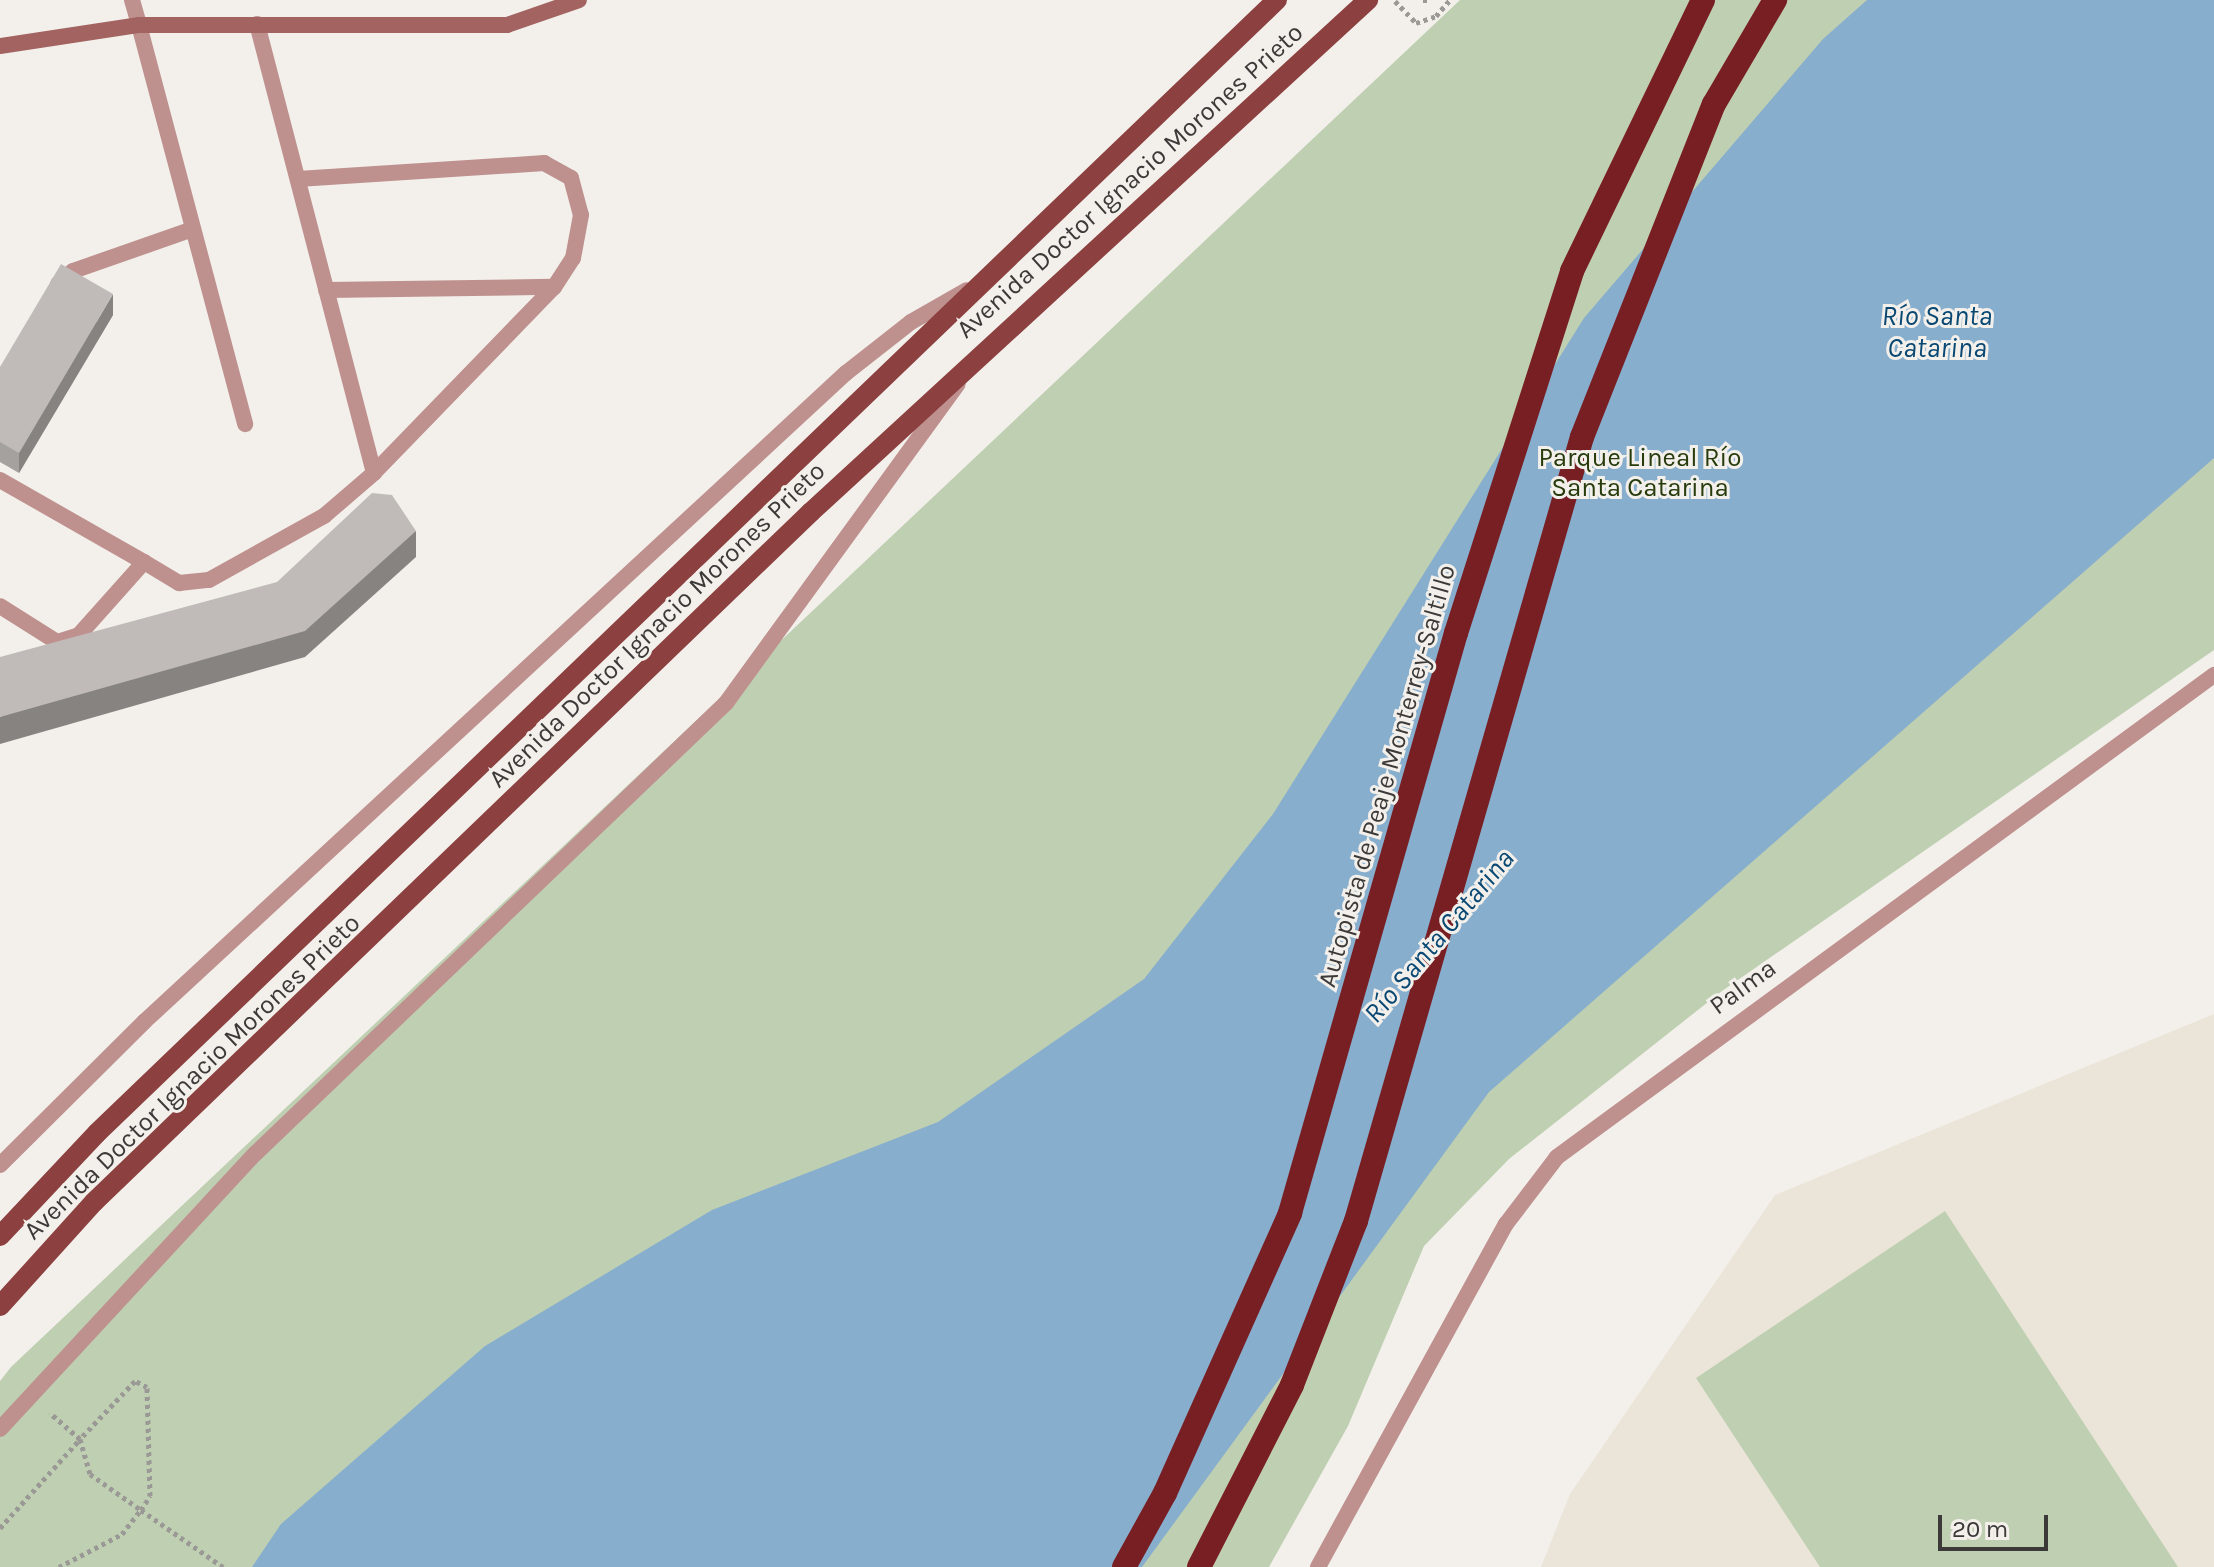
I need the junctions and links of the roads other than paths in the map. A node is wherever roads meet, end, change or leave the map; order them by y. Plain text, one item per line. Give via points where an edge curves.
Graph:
1 (132, 0) edge
2 (579, 0) edge
3 (1277, 0) edge
4 (1368, 0) edge
5 (1703, 0) edge
6 (1775, 0) edge
7 (257, 24) junction
8 (139, 25) junction
9 (0, 46) edge
10 (298, 179) junction
11 (193, 229) junction
12 (983, 281) junction
13 (554, 287) junction
14 (326, 290) junction
15 (48, 293) edge
16 (982, 350) junction
17 (245, 424) dead end
18 (374, 473) junction
19 (0, 480) edge
20 (144, 562) junction
21 (0, 606) edge
22 (2214, 675) edge
23 (0, 1165) edge
24 (0, 1236) edge
25 (0, 1306) edge
26 (26, 1399) junction
27 (0, 1420) edge
28 (0, 1429) edge
29 (1124, 1567) edge
30 (1199, 1567) edge
31 (1318, 1567) edge

1 - 8 street
2 - 7 main road via 507,25 467,28
3 - 12 main road, Avenida Doctor Ignacio Morones Prieto
4 - 16 main road, Avenida Doctor Ignacio Morones Prieto
5 - 29 highway, Autopista de Peaje Monterrey-Saltillo via 1572,271 1456,633 1290,1213 1165,1493
6 - 30 highway via 1714,104 1582,437 1356,1221 1292,1385
7 - 8 main road
7 - 10 street
8 - 9 main road
8 - 11 street
10 - 13 street via 544,163 571,178 581,215 573,258
10 - 14 street
11 - 15 street via 73,271
11 - 17 street
12 - 23 street, Avenida Doctor Ignacio Morones Prieto via 911,322 846,373 145,1021
12 - 24 main road, Avenida Doctor Ignacio Morones Prieto via 97,1133
13 - 14 street
13 - 18 street
14 - 18 street
16 - 25 main road, Avenida Doctor Ignacio Morones Prieto via 94,1202
16 - 26 street via 726,703 256,1153
18 - 20 street via 324,516 209,580 179,583
19 - 20 street
20 - 21 street via 79,635 57,642
22 - 31 street, Palma via 1587,1129 1530,1185
26 - 27 street
26 - 28 street

